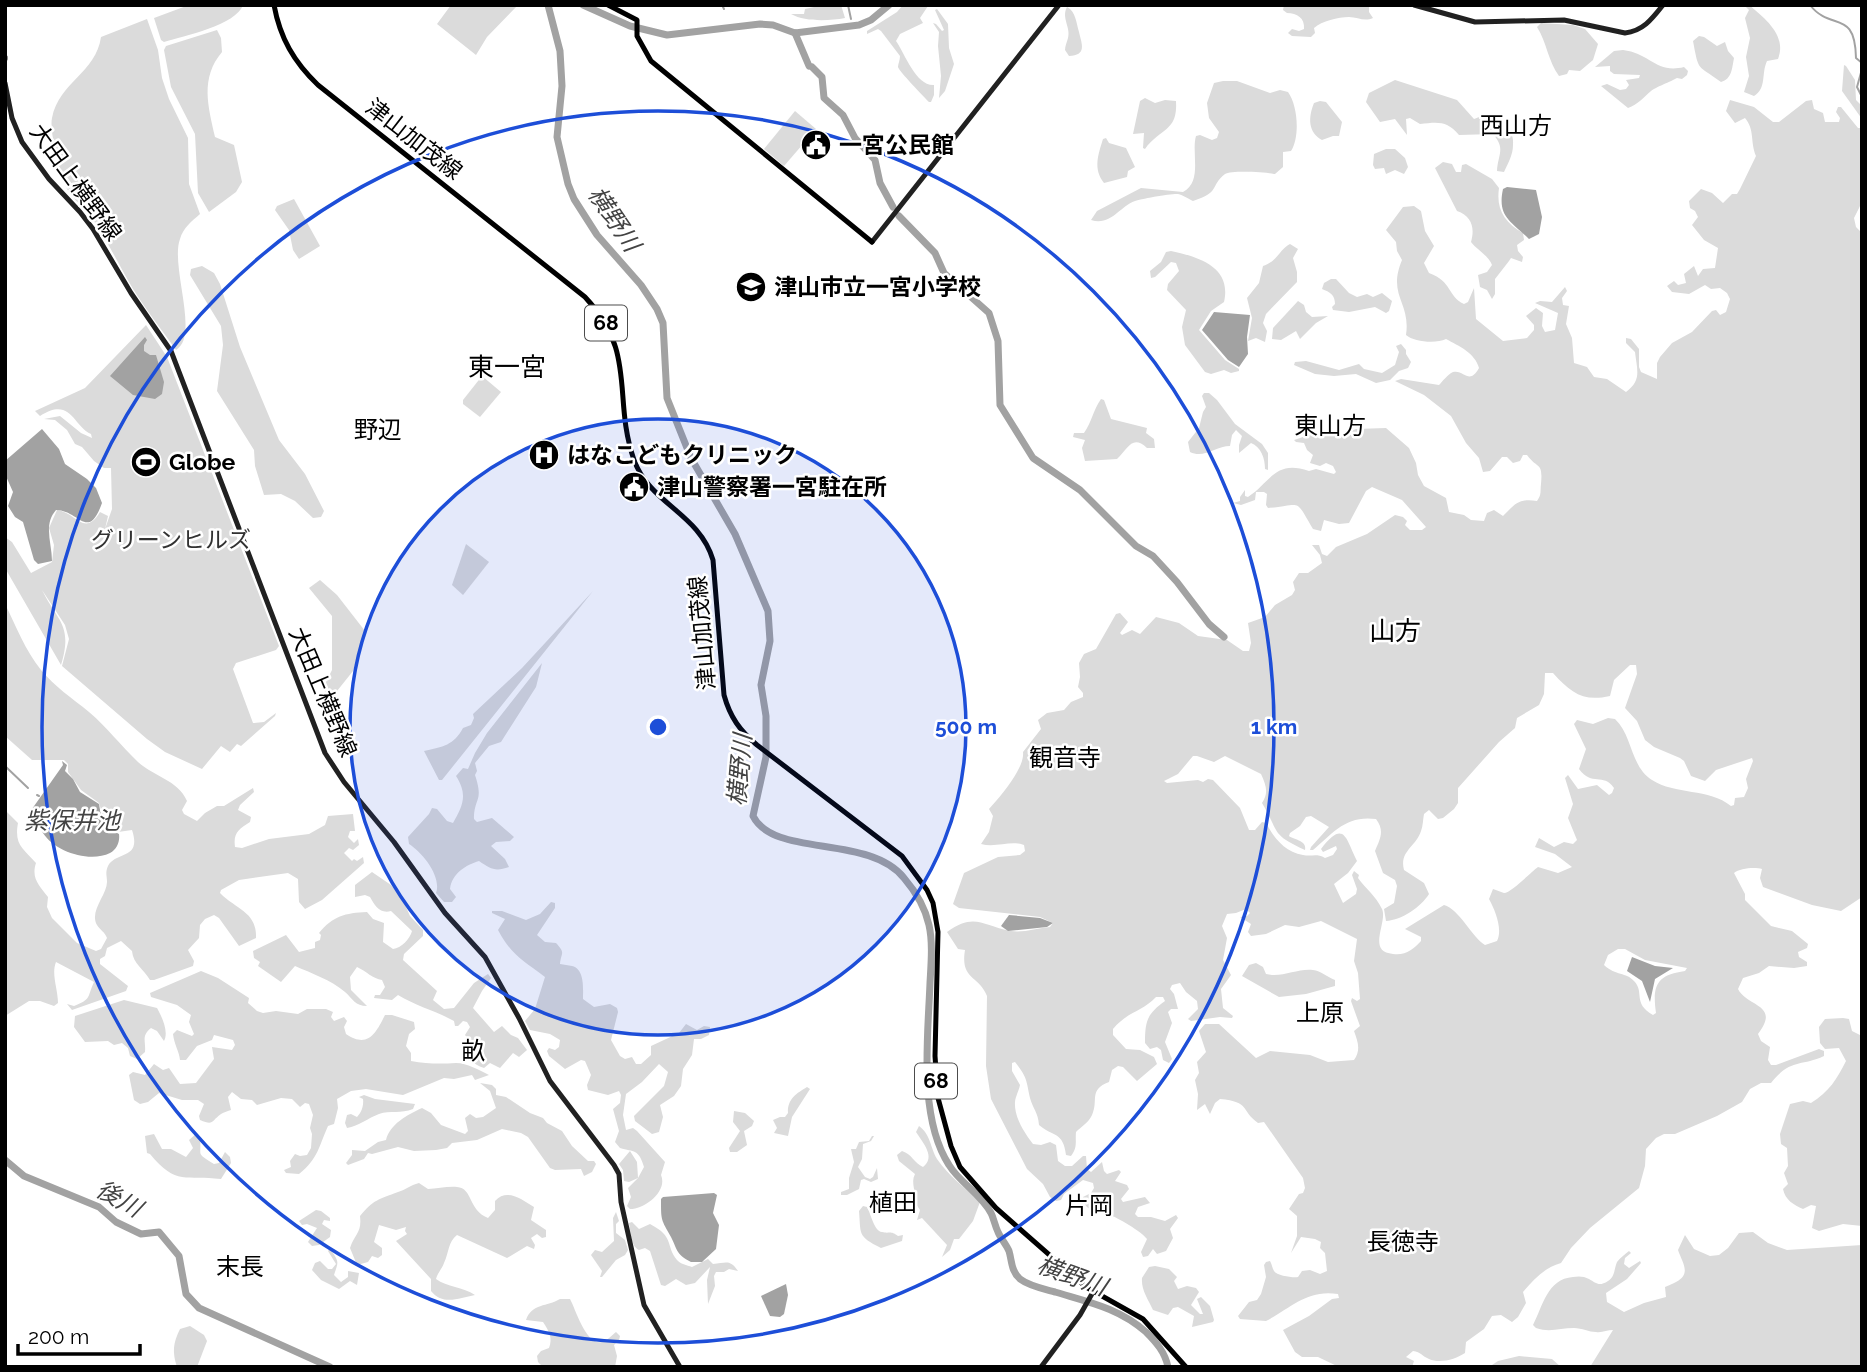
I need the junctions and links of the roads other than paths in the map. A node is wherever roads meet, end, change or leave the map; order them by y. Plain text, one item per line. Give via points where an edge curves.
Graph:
1 (274, 5) edge
2 (608, 5) edge
3 (1059, 5) edge
4 (1414, 5) edge
5 (1663, 5) edge
6 (5, 83) edge
7 (1091, 1294) junction
8 (680, 1367) edge
9 (1041, 1367) edge
10 (1185, 1367) edge

1 - 7 main road, 津山加茂線 / 68 via 286,45 318,85 586,297 609,328 618,353 635,460 647,483 695,527 709,548 724,695 731,715 757,745 885,841 920,876 936,918 936,1076 940,1109 956,1158 996,1208
2 - 3 main road via 637,20 636,32 651,61 872,242
4 - 5 main road via 1475,22 1553,19 1625,33 1647,24
6 - 8 main road, 大田上横野線 via 22,142 93,229 173,355 325,753 445,913 485,957 550,1081 617,1170 641,1296
7 - 9 main road
7 - 10 main road, 津山加茂線 / 68 via 1143,1319

